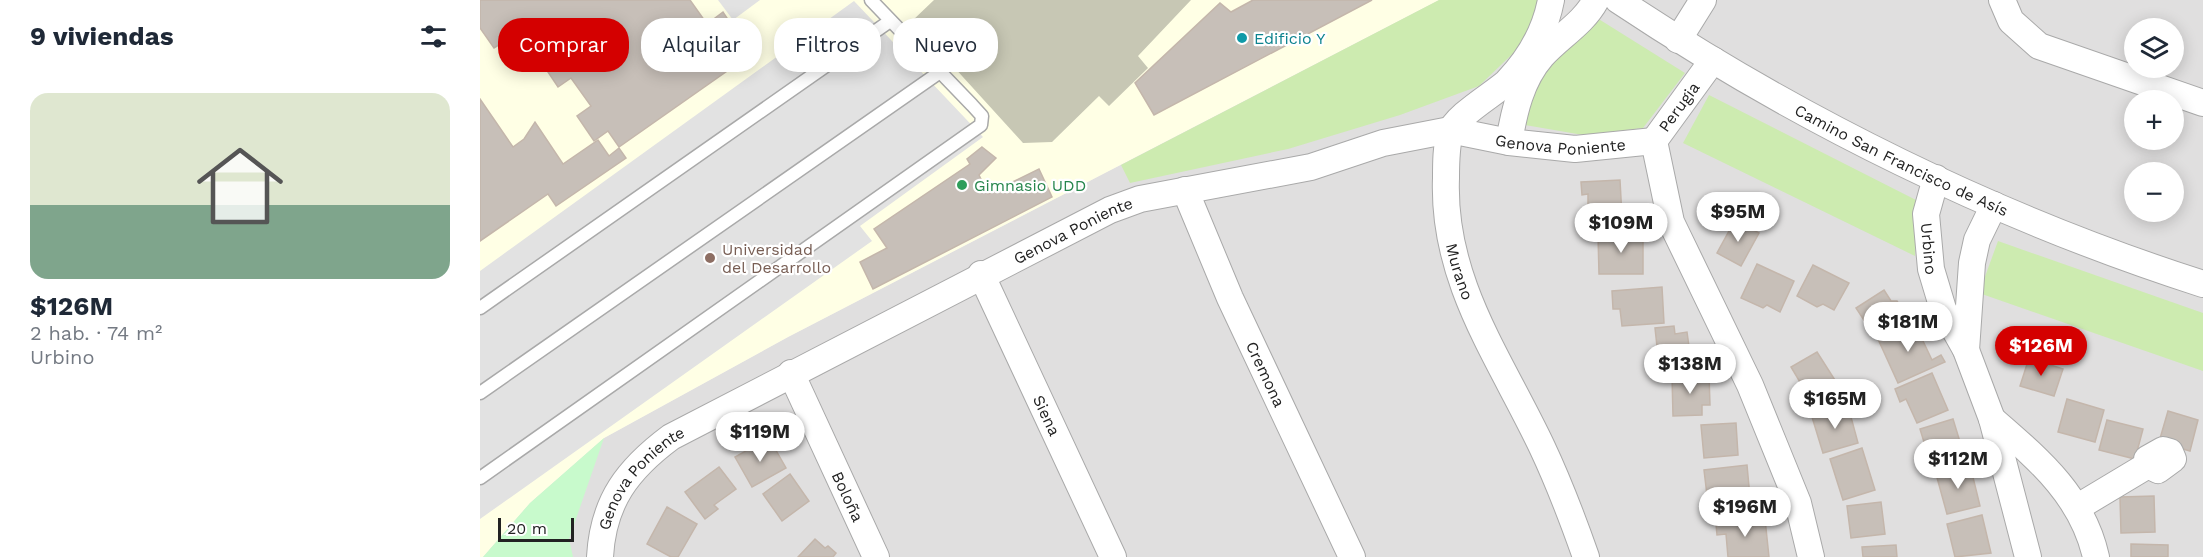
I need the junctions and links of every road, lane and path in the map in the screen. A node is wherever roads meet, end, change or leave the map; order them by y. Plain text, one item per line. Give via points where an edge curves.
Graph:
1 (871, 0) edge
2 (1551, 0) edge
3 (1596, 0) edge
4 (1618, 0) edge
5 (1703, 0) edge
6 (2002, 0) edge
7 (890, 21) junction
8 (893, 24) edge
9 (1678, 40) junction
10 (1713, 60) junction
11 (940, 72) joint
12 (2203, 103) edge
13 (1450, 130) junction
14 (1654, 141) junction
15 (1509, 142) junction
16 (1936, 178) junction
17 (1185, 190) junction
18 (1995, 205) junction
19 (981, 274) junction
20 (2203, 284) edge
21 (480, 308) edge
22 (1966, 350) junction
23 (791, 373) junction
24 (480, 393) edge
25 (1992, 419) junction
26 (2148, 465) dead end
27 (480, 478) edge
28 (2078, 507) junction
29 (600, 557) edge
30 (876, 557) edge
31 (1113, 557) edge
32 (1352, 557) edge
33 (1586, 557) edge
34 (1811, 557) edge
35 (2028, 557) edge
36 (2096, 557) edge

1 - 7 lane
2 - 13 street via 1546,24 1531,54 1506,83
3 - 15 street via 1583,20 1542,57 1526,81 1515,108
4 - 9 street, Camino San Francisco de Asís
5 - 9 street
6 - 12 street via 2011,21 2039,46
7 - 8 lane
7 - 21 lane
9 - 10 street, Camino San Francisco de Asís
10 - 14 street, Perugia
10 - 16 street, Camino San Francisco de Asís
11 - 24 lane
11 - 27 lane via 982,116 977,129
13 - 15 street, Genova Poniente
13 - 17 street, Genova Poniente via 1383,143 1311,167
13 - 33 street, Murano via 1446,214 1462,289 1542,447
14 - 15 street, Genova Poniente via 1575,148
14 - 34 street, Perugia via 1671,222 1750,385 1798,503
16 - 18 street, Camino San Francisco de Asís
16 - 22 street, Urbino via 1926,214 1931,269 1943,309
17 - 19 street, Genova Poniente via 1110,210
17 - 32 street, Cremona via 1230,298
18 - 20 street, Camino San Francisco de Asís via 2086,244
18 - 22 street, Urbino via 1977,240 1971,263
19 - 23 street, Genova Poniente
19 - 31 street, Siena
22 - 25 street, Urbino
23 - 29 street, Genova Poniente via 671,437 638,465 614,498
23 - 30 street, Boloña
25 - 28 street, Urbino via 2055,475
25 - 35 street, Urbino
26 - 28 street
28 - 36 street, Urbino

